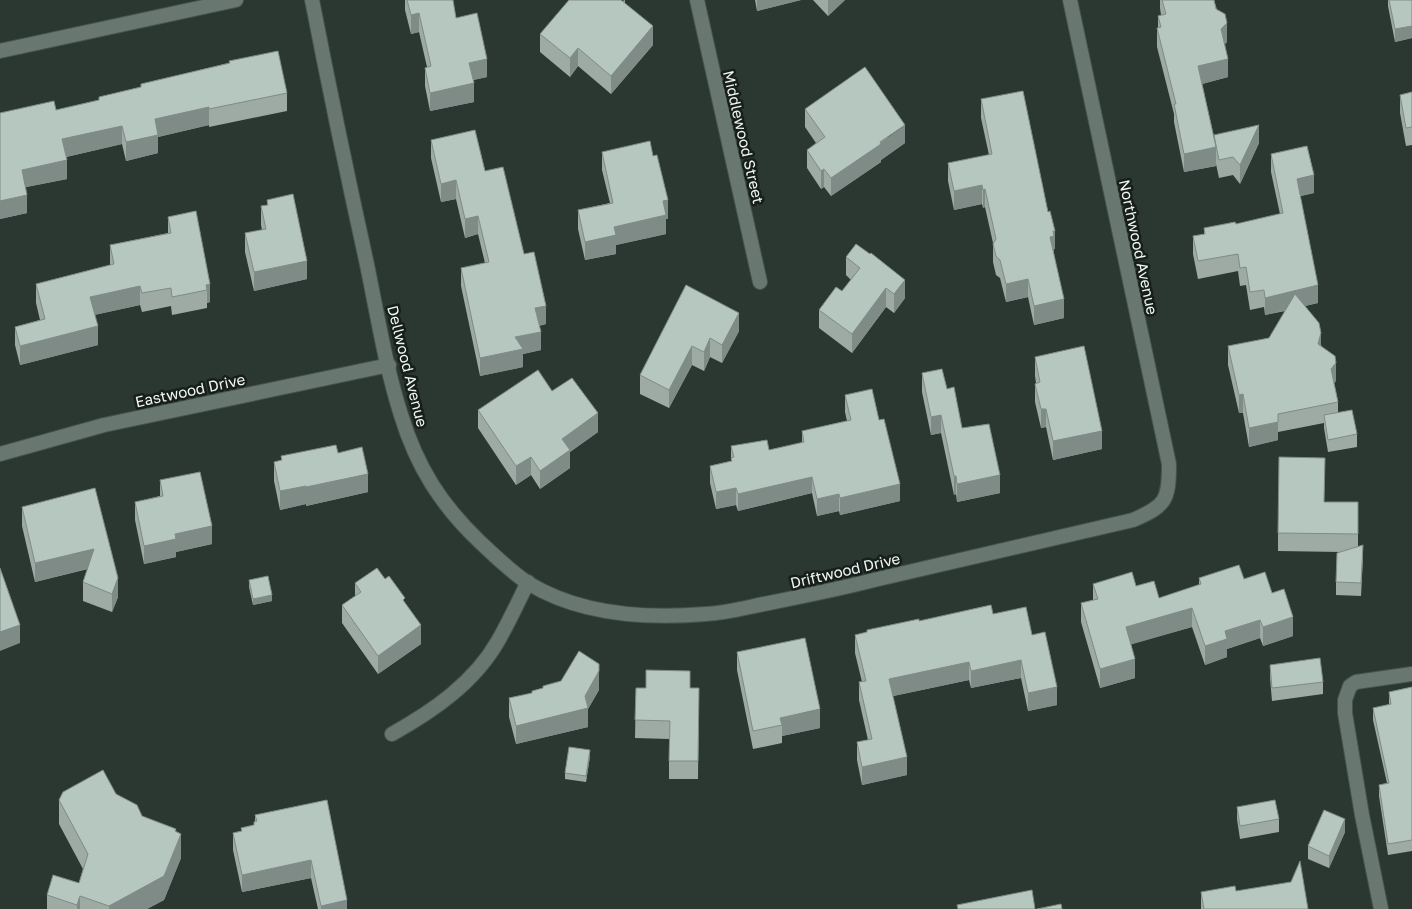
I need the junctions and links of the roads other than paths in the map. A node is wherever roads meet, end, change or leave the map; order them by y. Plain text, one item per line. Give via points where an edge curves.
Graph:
1 (236, 0) edge
2 (312, 0) edge
3 (697, 0) edge
4 (1070, 0) edge
5 (0, 51) edge
6 (760, 282) dead end
7 (389, 365) junction
8 (0, 454) edge
9 (1164, 501) joint
10 (528, 582) junction
11 (1412, 674) edge
12 (392, 734) dead end
13 (1381, 909) edge

1 - 5 street
2 - 7 street, Dellwood Avenue
3 - 6 street, Middlewood Street
4 - 9 street, Northwood Avenue via 1169,464 1169,484
7 - 8 street, Eastwood Drive via 104,425
7 - 10 street, Dellwood Avenue via 401,416 421,466 437,494 458,521 501,562
9 - 10 street, Driftwood Drive via 1133,520 819,593 707,614 660,616 615,612 552,595
10 - 12 street via 498,642 474,674 448,699
11 - 13 street via 1356,682 1350,686 1345,700 1362,815

